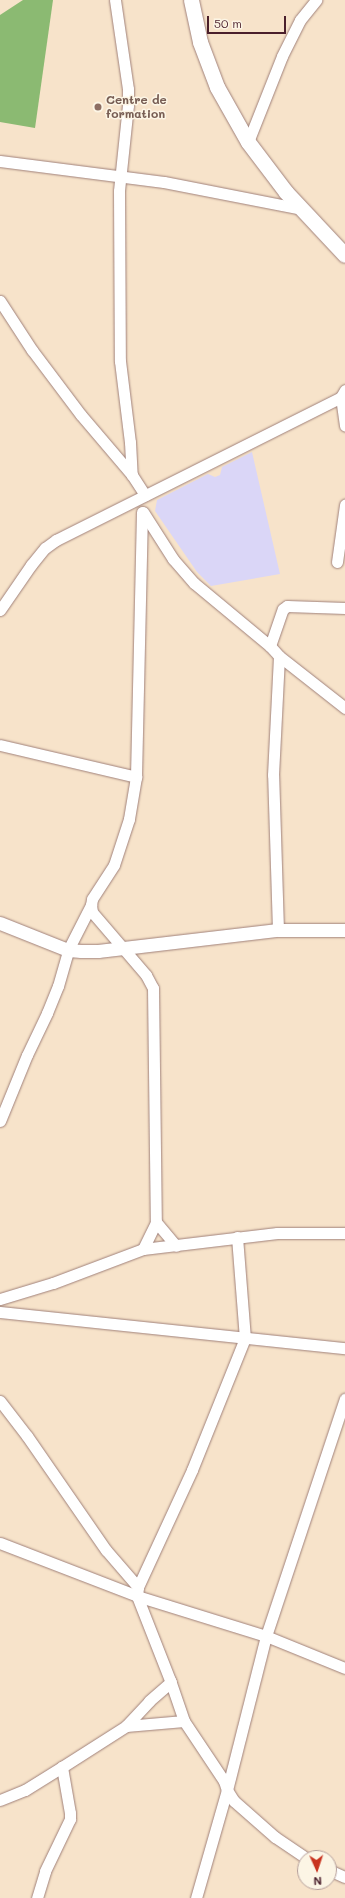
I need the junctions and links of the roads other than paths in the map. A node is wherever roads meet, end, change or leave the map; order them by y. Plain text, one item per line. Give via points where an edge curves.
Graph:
1 (115, 0) edge
2 (191, 0) edge
3 (316, 0) edge
4 (248, 142) junction
5 (0, 161) edge
6 (120, 176) junction
7 (301, 209) junction
8 (345, 255) edge
9 (0, 301) edge
10 (343, 393) edge
11 (345, 426) edge
12 (132, 475) junction
13 (141, 498) junction
14 (345, 505) edge
15 (142, 512) junction
16 (337, 562) dead end
17 (345, 608) edge
18 (0, 610) edge
19 (270, 646) junction
20 (279, 656) junction
21 (345, 708) edge
22 (0, 745) edge
23 (136, 777) junction
24 (91, 906) junction
25 (0, 924) edge
26 (278, 930) junction
27 (345, 930) edge
28 (122, 948) junction
29 (68, 950) junction
30 (0, 1121) edge
31 (156, 1222) junction
32 (345, 1233) edge
33 (237, 1237) junction
34 (176, 1246) junction
35 (143, 1250) junction
36 (0, 1299) edge
37 (0, 1312) edge
38 (245, 1338) junction
39 (345, 1348) edge
40 (345, 1399) edge
41 (0, 1401) edge
42 (0, 1543) edge
43 (137, 1592) junction
44 (266, 1636) junction
45 (345, 1668) edge
46 (171, 1682) junction
47 (184, 1721) junction
48 (126, 1726) junction
49 (62, 1767) junction
50 (227, 1790) junction
51 (0, 1800) edge
52 (297, 1852) edge
53 (37, 1898) edge
54 (196, 1898) edge

1 - 6 street via 128,89
2 - 4 main road via 200,42 217,87
3 - 4 street via 300,20 282,56
4 - 7 main road
5 - 6 street
6 - 7 street
6 - 12 street via 120,361
7 - 8 main road
9 - 12 street via 32,350
10 - 11 street
10 - 13 street
12 - 13 street
13 - 15 street
13 - 18 street via 56,540 45,548
14 - 16 street
15 - 19 street via 183,572
15 - 23 street
17 - 19 street via 287,606 283,609
19 - 20 street
20 - 21 street
20 - 26 street via 273,775
22 - 23 street
23 - 24 street via 129,819 114,865 92,899
24 - 28 street via 92,912
24 - 29 street
25 - 29 street
26 - 27 street
26 - 28 street
28 - 29 street via 98,951
28 - 31 street via 146,975 153,988
29 - 30 street via 58,986
31 - 34 street
31 - 35 street
32 - 33 street via 277,1233
33 - 34 street
33 - 38 street
34 - 35 street
35 - 36 street via 53,1283
37 - 38 street
38 - 39 street
38 - 43 street via 192,1470
40 - 44 street
41 - 43 street
42 - 43 street
43 - 44 street
43 - 46 street
44 - 45 street
44 - 50 street
46 - 47 street
46 - 48 street via 148,1701
47 - 48 street
47 - 50 street via 224,1781
48 - 49 street
49 - 51 street via 25,1790
49 - 53 street via 70,1819 45,1871
50 - 52 street via 234,1801
50 - 54 street

